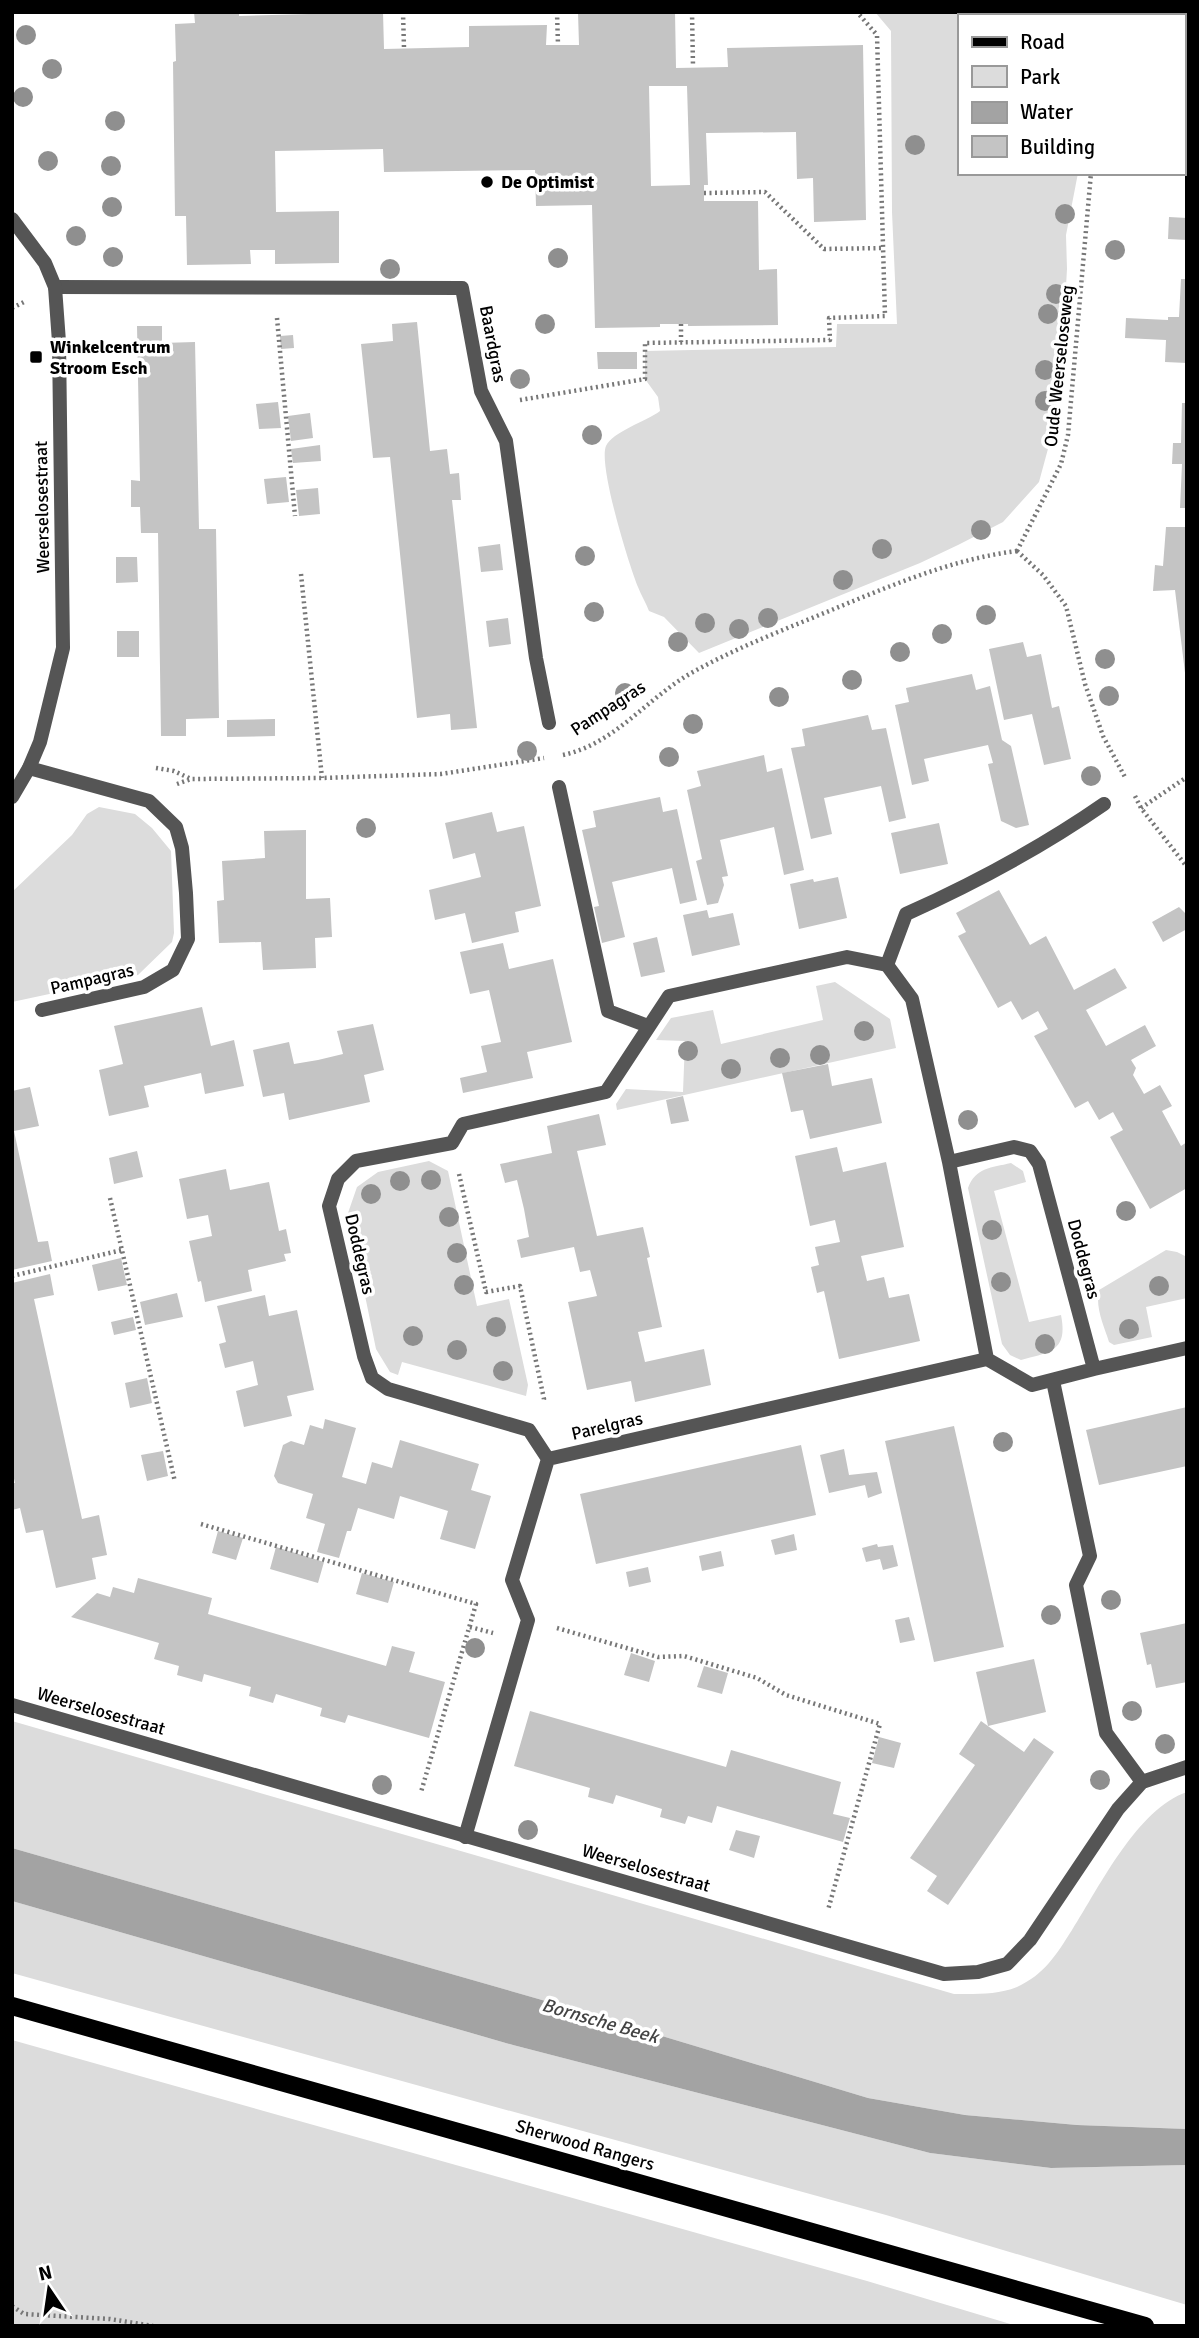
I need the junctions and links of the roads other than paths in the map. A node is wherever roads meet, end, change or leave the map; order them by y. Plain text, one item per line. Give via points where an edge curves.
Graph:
1 (12, 219) edge
2 (55, 287) junction
3 (550, 723) dead end
4 (29, 768) junction
5 (559, 787) dead end
6 (12, 797) edge
7 (1104, 804) dead end
8 (887, 965) junction
9 (42, 1010) dead end
10 (648, 1026) junction
11 (948, 1162) junction
12 (1187, 1348) edge
13 (987, 1359) junction
14 (1094, 1369) junction
15 (1053, 1381) junction
16 (548, 1459) junction
17 (12, 1704) edge
18 (1187, 1767) edge
19 (1142, 1782) junction
20 (465, 1837) junction
21 (12, 2006) edge
22 (1145, 2326) edge

1 - 2 street, Weerselosestraat via 45,263
2 - 3 street, Baardgras via 462,288 481,391 506,441 536,658
2 - 4 street, Weerselosestraat via 63,648
4 - 6 street, Weerselosestraat
4 - 9 street, Pampagras via 149,801 176,827 186,893 188,939 173,970 144,987
5 - 10 street via 608,1011
7 - 8 street via 1065,831 906,914
8 - 10 street via 847,957 669,996
8 - 11 street via 912,999
10 - 16 street, Doddegras via 606,1092 463,1124 452,1143 356,1161 338,1179 329,1206 372,1378 388,1390 528,1430
11 - 13 street
11 - 14 street, Doddegras via 1014,1147 1030,1151 1039,1164
12 - 14 street
13 - 15 street via 1032,1385
13 - 16 street, Parelgras
14 - 15 street
15 - 19 street via 1090,1556 1076,1585 1106,1733
16 - 20 street via 512,1580 528,1620
17 - 20 street, Weerselosestraat
18 - 19 street, Weerselosestraat
19 - 20 street, Weerselosestraat via 1118,1809 1030,1940 1007,1964 978,1972 944,1974
21 - 22 main road, Sherwood Rangers

